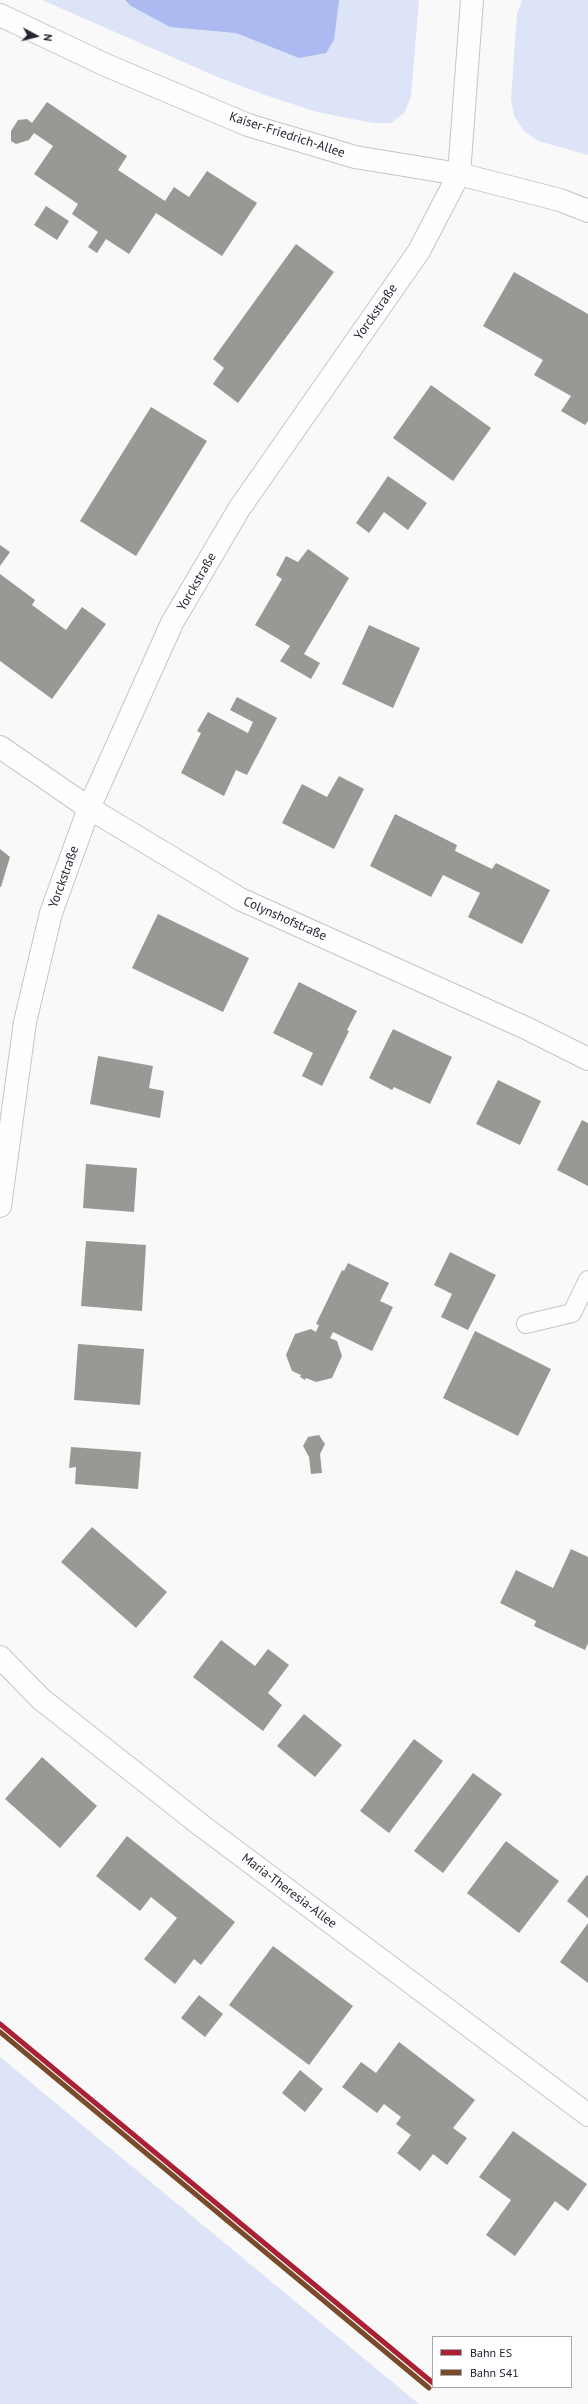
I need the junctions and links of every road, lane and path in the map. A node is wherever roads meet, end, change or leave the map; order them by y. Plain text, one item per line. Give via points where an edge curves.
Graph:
1 (472, 0) edge
2 (0, 15) edge
3 (459, 174) junction
4 (588, 211) edge
5 (0, 747) edge
6 (89, 808) junction
7 (588, 1059) edge
8 (0, 1206) edge
9 (588, 1280) edge
10 (526, 1324) dead end
11 (0, 1657) edge
12 (588, 2115) edge

1 - 3 street, Yorckstraße
2 - 3 street, Kaiser-Friedrich-Allee via 108,66 248,125 355,156
3 - 4 street, Kaiser-Friedrich-Allee via 560,200
3 - 6 street, Yorckstraße via 419,251 239,509 180,610
5 - 6 street, Colynshofstraße
6 - 7 street, Colynshofstraße via 240,899 526,1028
6 - 8 street, Yorckstraße via 51,913 25,1022
9 - 10 lane via 572,1313
11 - 12 street, Maria-Theresia-Allee via 42,1699 202,1826

